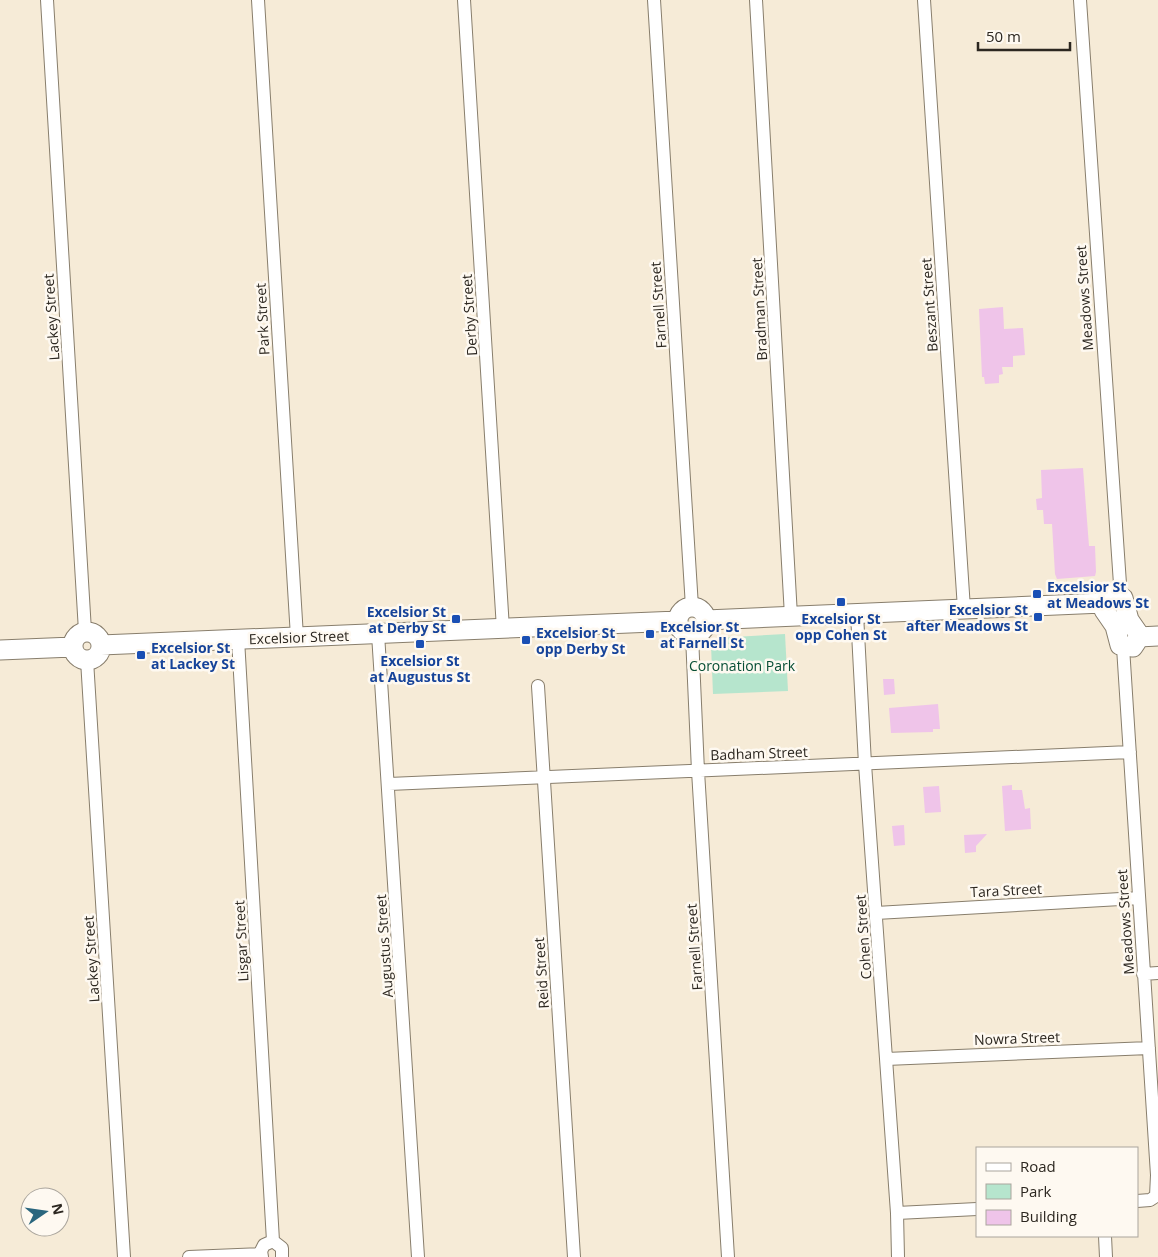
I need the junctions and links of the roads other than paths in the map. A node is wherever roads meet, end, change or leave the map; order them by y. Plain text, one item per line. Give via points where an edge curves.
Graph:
1 (47, 0) edge
2 (258, 0) edge
3 (464, 0) edge
4 (654, 0) edge
5 (756, 0) edge
6 (924, 0) edge
7 (1080, 0) edge
8 (1110, 599) junction
9 (692, 607) junction
10 (964, 609) junction
11 (858, 614) junction
12 (791, 616) junction
13 (706, 620) junction
14 (678, 621) junction
15 (503, 628) junction
16 (85, 631) junction
17 (378, 634) junction
18 (692, 636) junction
19 (1158, 636) edge
20 (297, 637) junction
21 (238, 639) junction
22 (1131, 642) junction
23 (101, 645) junction
24 (72, 646) junction
25 (0, 650) edge
26 (87, 660) junction
27 (538, 686) dead end
28 (1130, 752) junction
29 (865, 764) junction
30 (698, 771) junction
31 (544, 778) junction
32 (389, 784) junction
33 (1138, 898) junction
34 (876, 913) junction
35 (1158, 973) edge
36 (1143, 974) junction
37 (1148, 1048) junction
38 (886, 1059) junction
39 (1138, 1201) edge
40 (976, 1209) edge
41 (897, 1213) junction
42 (1105, 1237) edge
43 (274, 1241) junction
44 (262, 1256) edge
45 (124, 1257) edge
46 (189, 1257) edge
47 (282, 1257) edge
48 (418, 1257) edge
49 (574, 1257) edge
50 (728, 1257) edge
51 (898, 1257) edge
52 (1106, 1257) edge

1 - 16 street, Lackey Street
2 - 20 street, Park Street
3 - 15 street, Derby Street
4 - 9 street, Farnell Street
5 - 12 street, Bradman Street
6 - 10 street, Beszant Street
7 - 8 street, Meadows Street via 1120,584
8 - 10 street
8 - 22 street via 1105,613 1115,626 1118,642
9 - 13 street via 700,610
9 - 14 street via 684,610
10 - 11 street
11 - 12 street
11 - 29 street, Cohen Street
12 - 13 street
13 - 18 street via 700,633
14 - 15 street, Excelsior Street
14 - 18 street via 683,633
15 - 17 street, Excelsior Street
16 - 23 street via 94,633
16 - 24 street via 74,638
17 - 20 street, Excelsior Street
17 - 32 street, Augustus Street
18 - 30 street, Farnell Street
19 - 22 street
20 - 21 street, Excelsior Street
21 - 23 street, Excelsior Street
21 - 43 street, Lisgar Street
22 - 28 street, Meadows Street
23 - 26 street via 96,657
24 - 25 street
24 - 26 street via 76,655
26 - 45 street, Lackey Street
27 - 31 street, Reid Street
28 - 29 street, Badham Street
28 - 33 street, Meadows Street
29 - 30 street, Badham Street
29 - 34 street, Cohen Street
30 - 31 street, Badham Street
30 - 50 street, Farnell Street
31 - 32 street, Badham Street
31 - 49 street, Reid Street
32 - 48 street, Augustus Street
33 - 34 street, Tara Street
33 - 36 street, Meadows Street
34 - 38 street, Cohen Street
35 - 36 street
36 - 37 street, Meadows Street
37 - 38 street, Nowra Street
37 - 39 street, Meadows Street via 1156,1147 1156,1196
38 - 41 street, Cohen Street
40 - 41 street
41 - 51 street, Cohen Street
42 - 52 street
43 - 44 street via 264,1245
43 - 47 street via 282,1248
44 - 46 street

